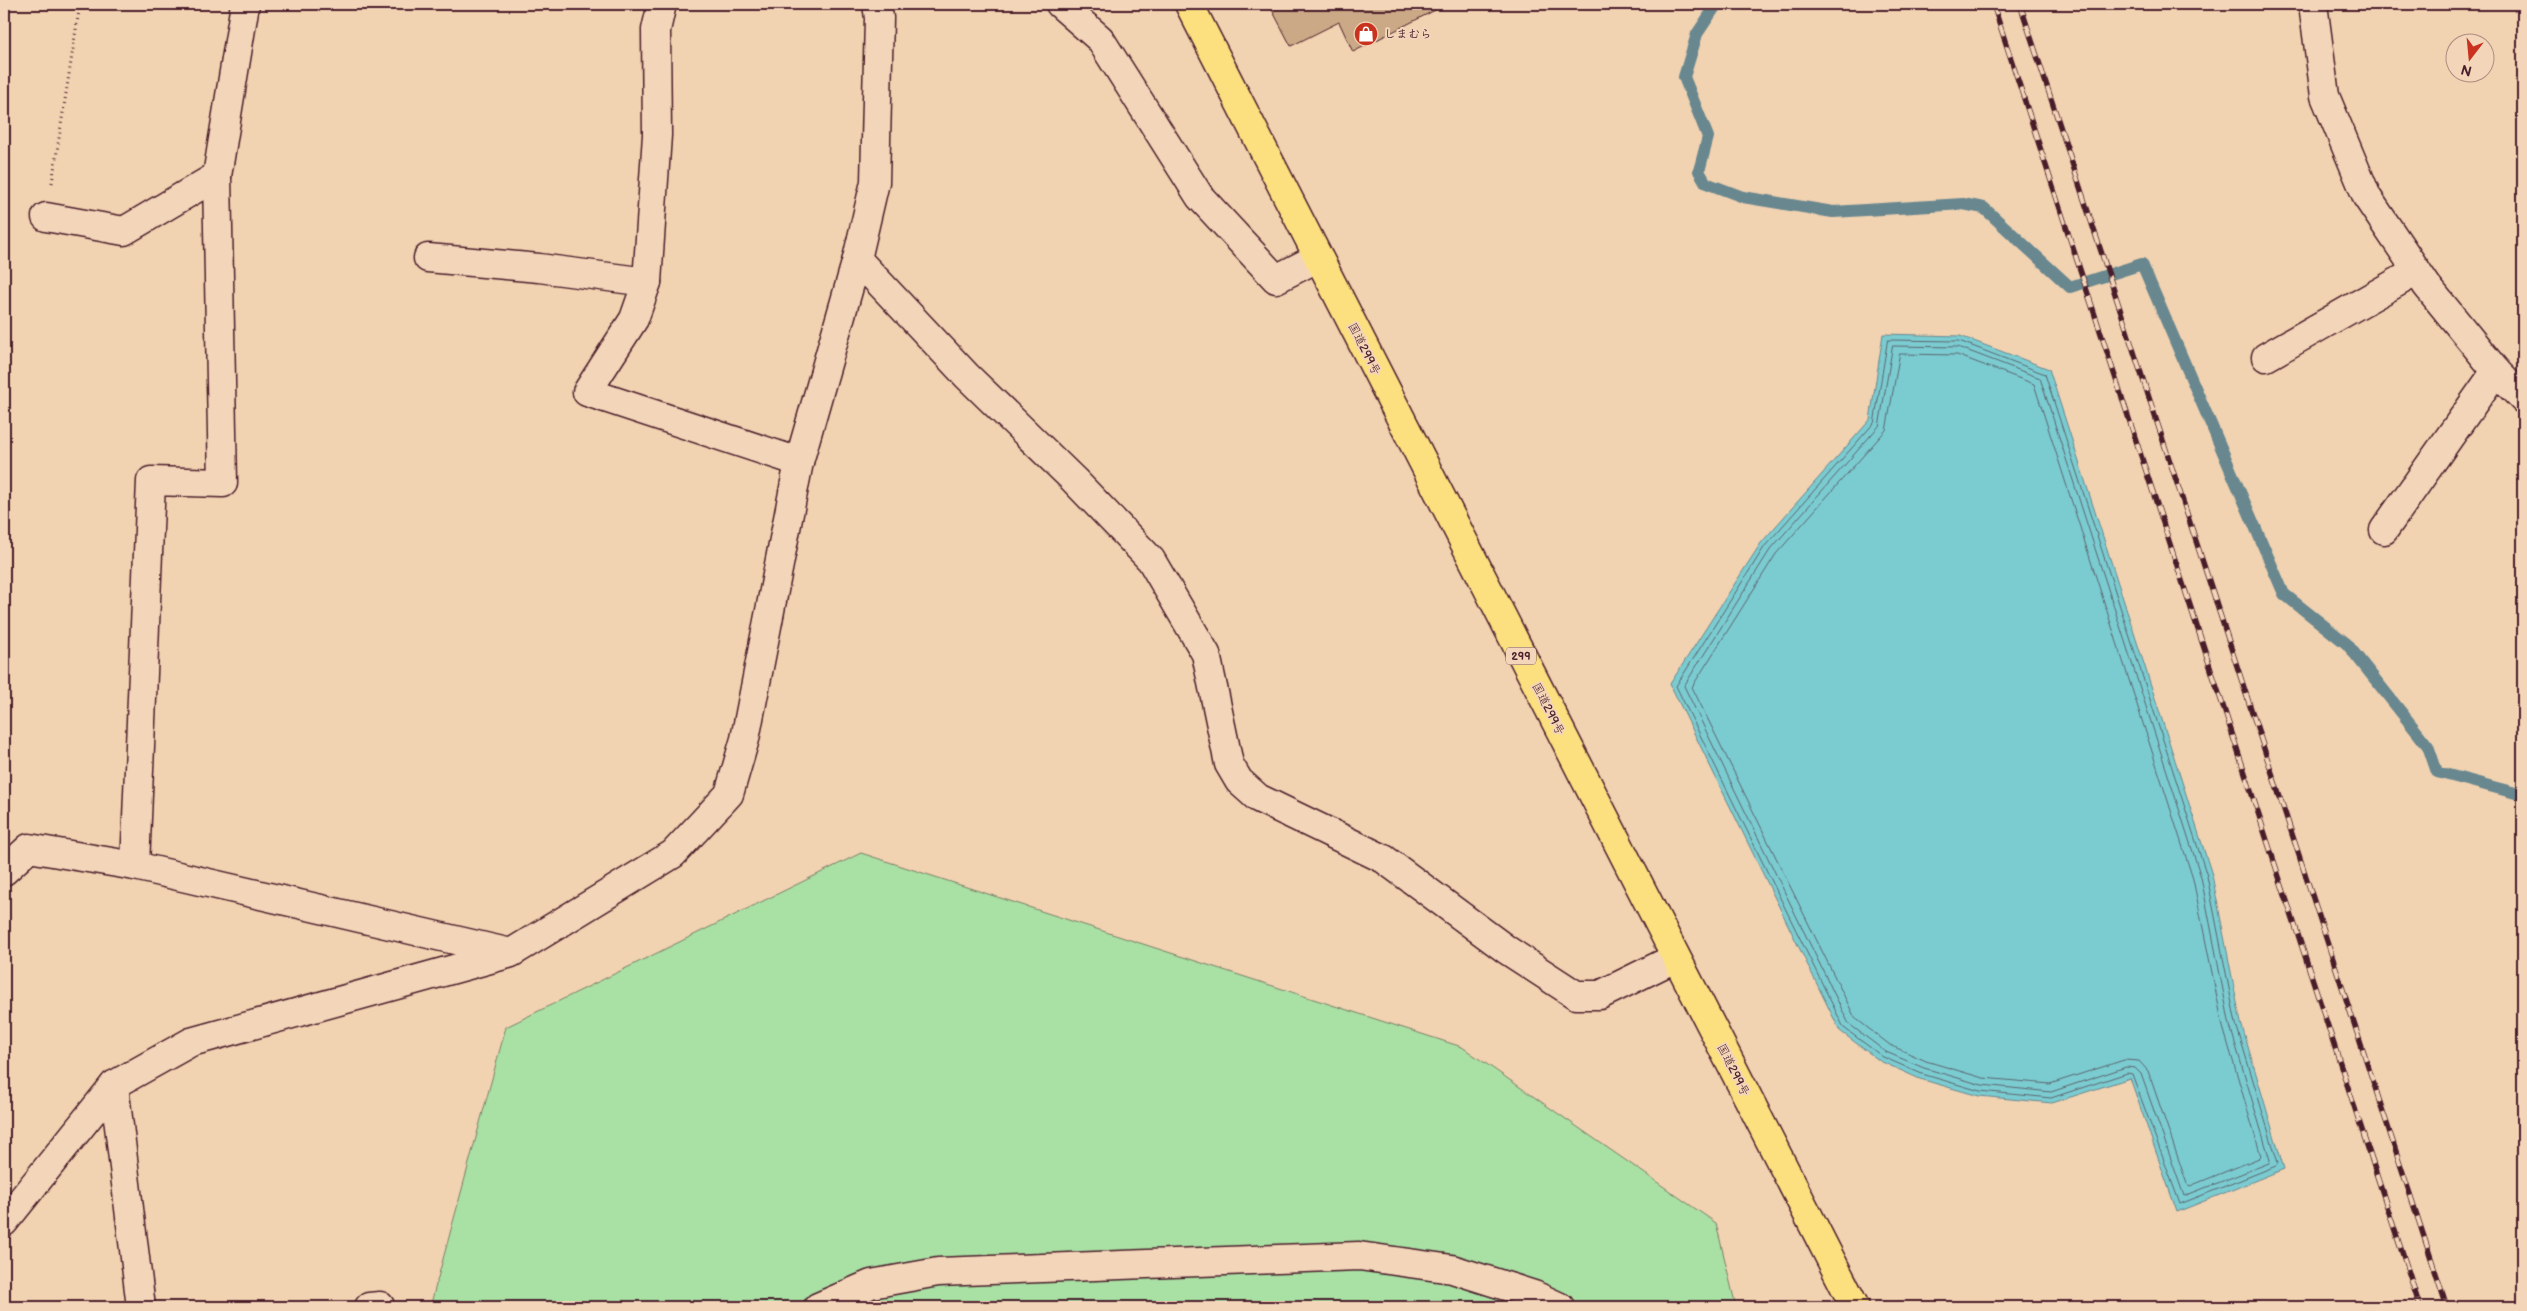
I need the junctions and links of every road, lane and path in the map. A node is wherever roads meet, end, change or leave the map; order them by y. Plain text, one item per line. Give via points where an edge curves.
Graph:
1 (80, 4) edge
2 (245, 4) edge
3 (662, 4) edge
4 (877, 4) edge
5 (1060, 4) edge
6 (1189, 4) edge
7 (2312, 4) edge
8 (217, 176) junction
9 (46, 218) joint
10 (428, 258) dead end
11 (1318, 258) junction
12 (858, 259) junction
13 (2417, 271) junction
14 (647, 282) junction
15 (2266, 357) dead end
16 (2496, 371) junction
17 (2523, 399) edge
18 (799, 462) junction
19 (2384, 530) dead end
20 (135, 866) junction
21 (4, 871) edge
22 (511, 952) junction
23 (1675, 958) junction
24 (114, 1085) junction
25 (4, 1222) edge
26 (141, 1307) edge
27 (818, 1307) edge
28 (1560, 1307) edge
29 (1855, 1307) edge

1 - 9 path
2 - 8 street
3 - 14 street via 656,30 657,135
4 - 12 street via 874,182
5 - 11 street via 1100,39 1200,197 1276,279
6 - 11 highway, 国道299号 / 299
7 - 13 street via 2325,96 2367,197
8 - 9 street via 124,231
8 - 20 street via 223,483 150,481
10 - 14 street
11 - 23 highway, 国道299号 / 299
12 - 18 street
12 - 23 street via 967,376 1151,560 1206,654 1229,764 1238,781 1258,798 1384,859 1507,950 1576,994 1600,995
13 - 15 street
13 - 16 street
14 - 18 street via 634,319 587,392
16 - 17 street
16 - 19 street
18 - 22 street via 745,739 729,794 673,854
20 - 21 street via 29,848
20 - 22 street
22 - 24 street via 191,1042
23 - 29 highway, 国道299号 / 299
24 - 25 street
24 - 26 street
27 - 28 street via 871,1284 938,1272 1360,1256 1452,1269 1534,1295

